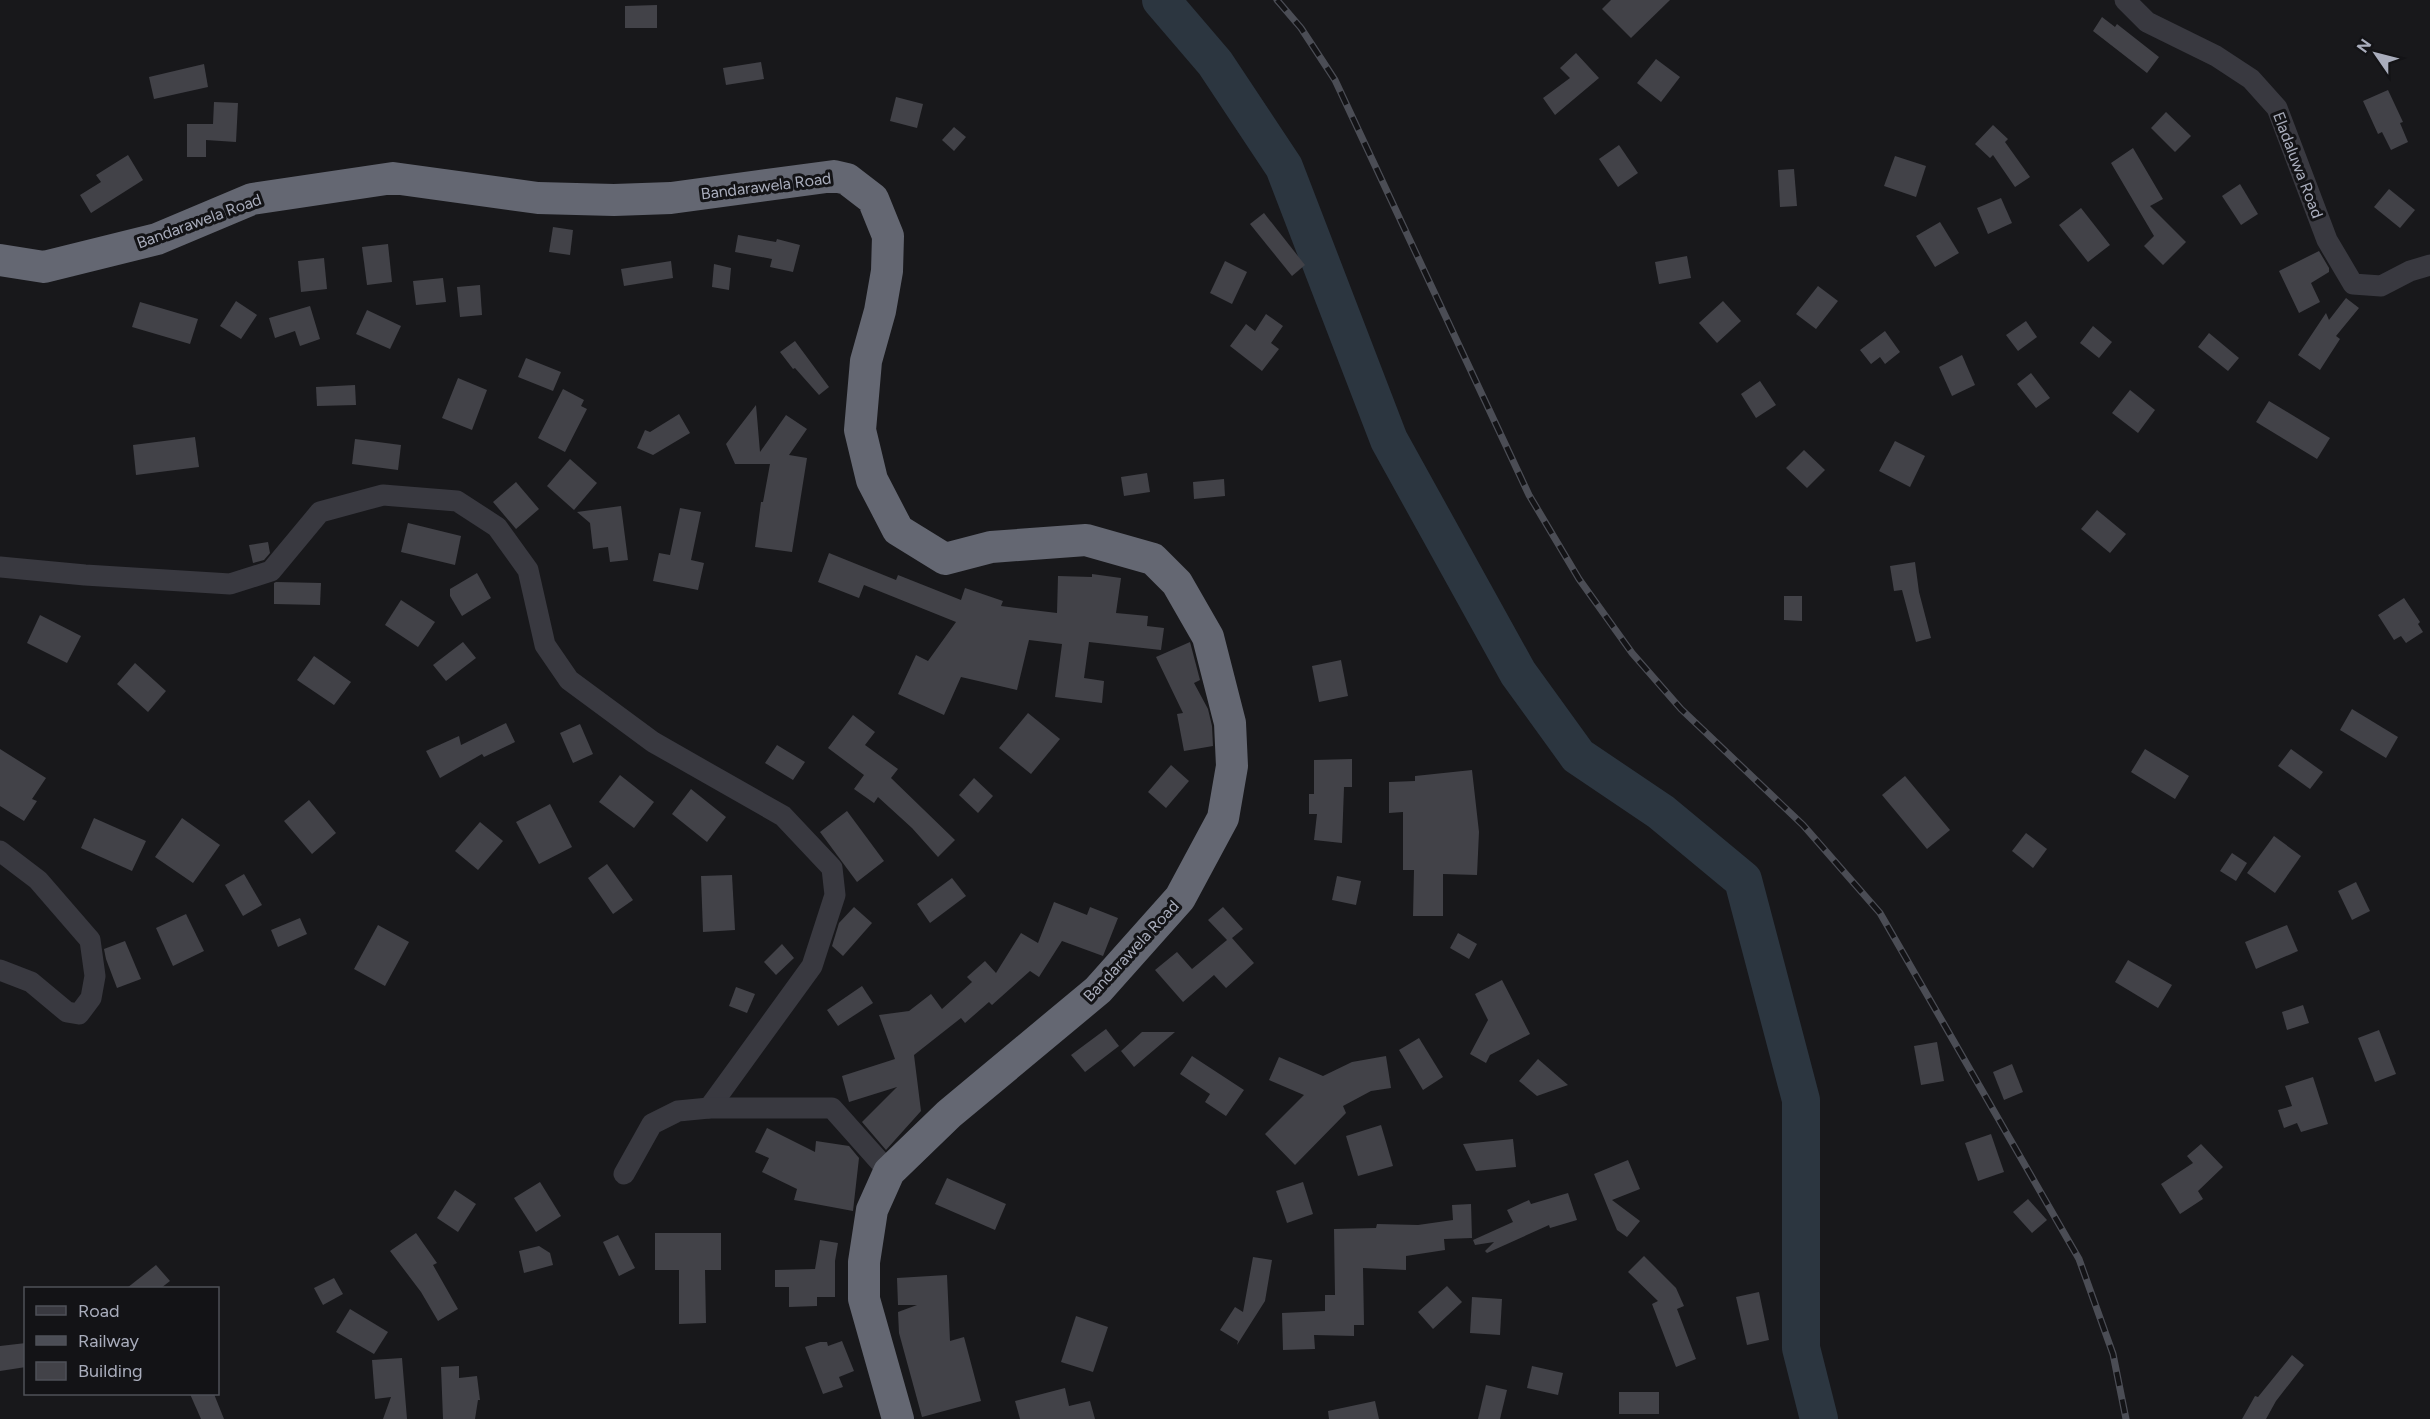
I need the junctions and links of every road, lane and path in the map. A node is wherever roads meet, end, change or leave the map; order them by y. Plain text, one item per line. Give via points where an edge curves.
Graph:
1 (2125, 0) edge
2 (0, 260) edge
3 (2430, 265) edge
4 (0, 567) edge
5 (0, 850) edge
6 (0, 970) edge
7 (709, 1108) junction
8 (889, 1172) junction
9 (624, 1174) dead end
10 (898, 1419) edge

1 - 3 street, Eladaluwa Road via 2147,22 2216,56 2251,79 2277,108 2327,240 2353,284 2381,286
2 - 8 highway, Bandarawela Road via 44,267 157,239 252,199 393,178 538,198 614,200 671,198 834,176 847,179 873,199 888,236 887,271 866,361 860,430 873,480 898,530 945,559 991,547 1086,540 1152,559 1177,583 1208,637 1230,723 1232,766 1224,818 1180,898 1098,990 949,1114
4 - 7 street via 230,584 271,571 320,512 383,495 457,501 497,527 528,570 545,645 569,680 653,742 783,816 832,868 835,895 812,966
5 - 6 street via 38,880 90,940 95,975 91,998 79,1014 68,1012 31,982
7 - 8 street via 832,1108
7 - 9 street via 678,1111 652,1124
8 - 10 highway, Bandarawela Road via 872,1210 864,1262 864,1299

